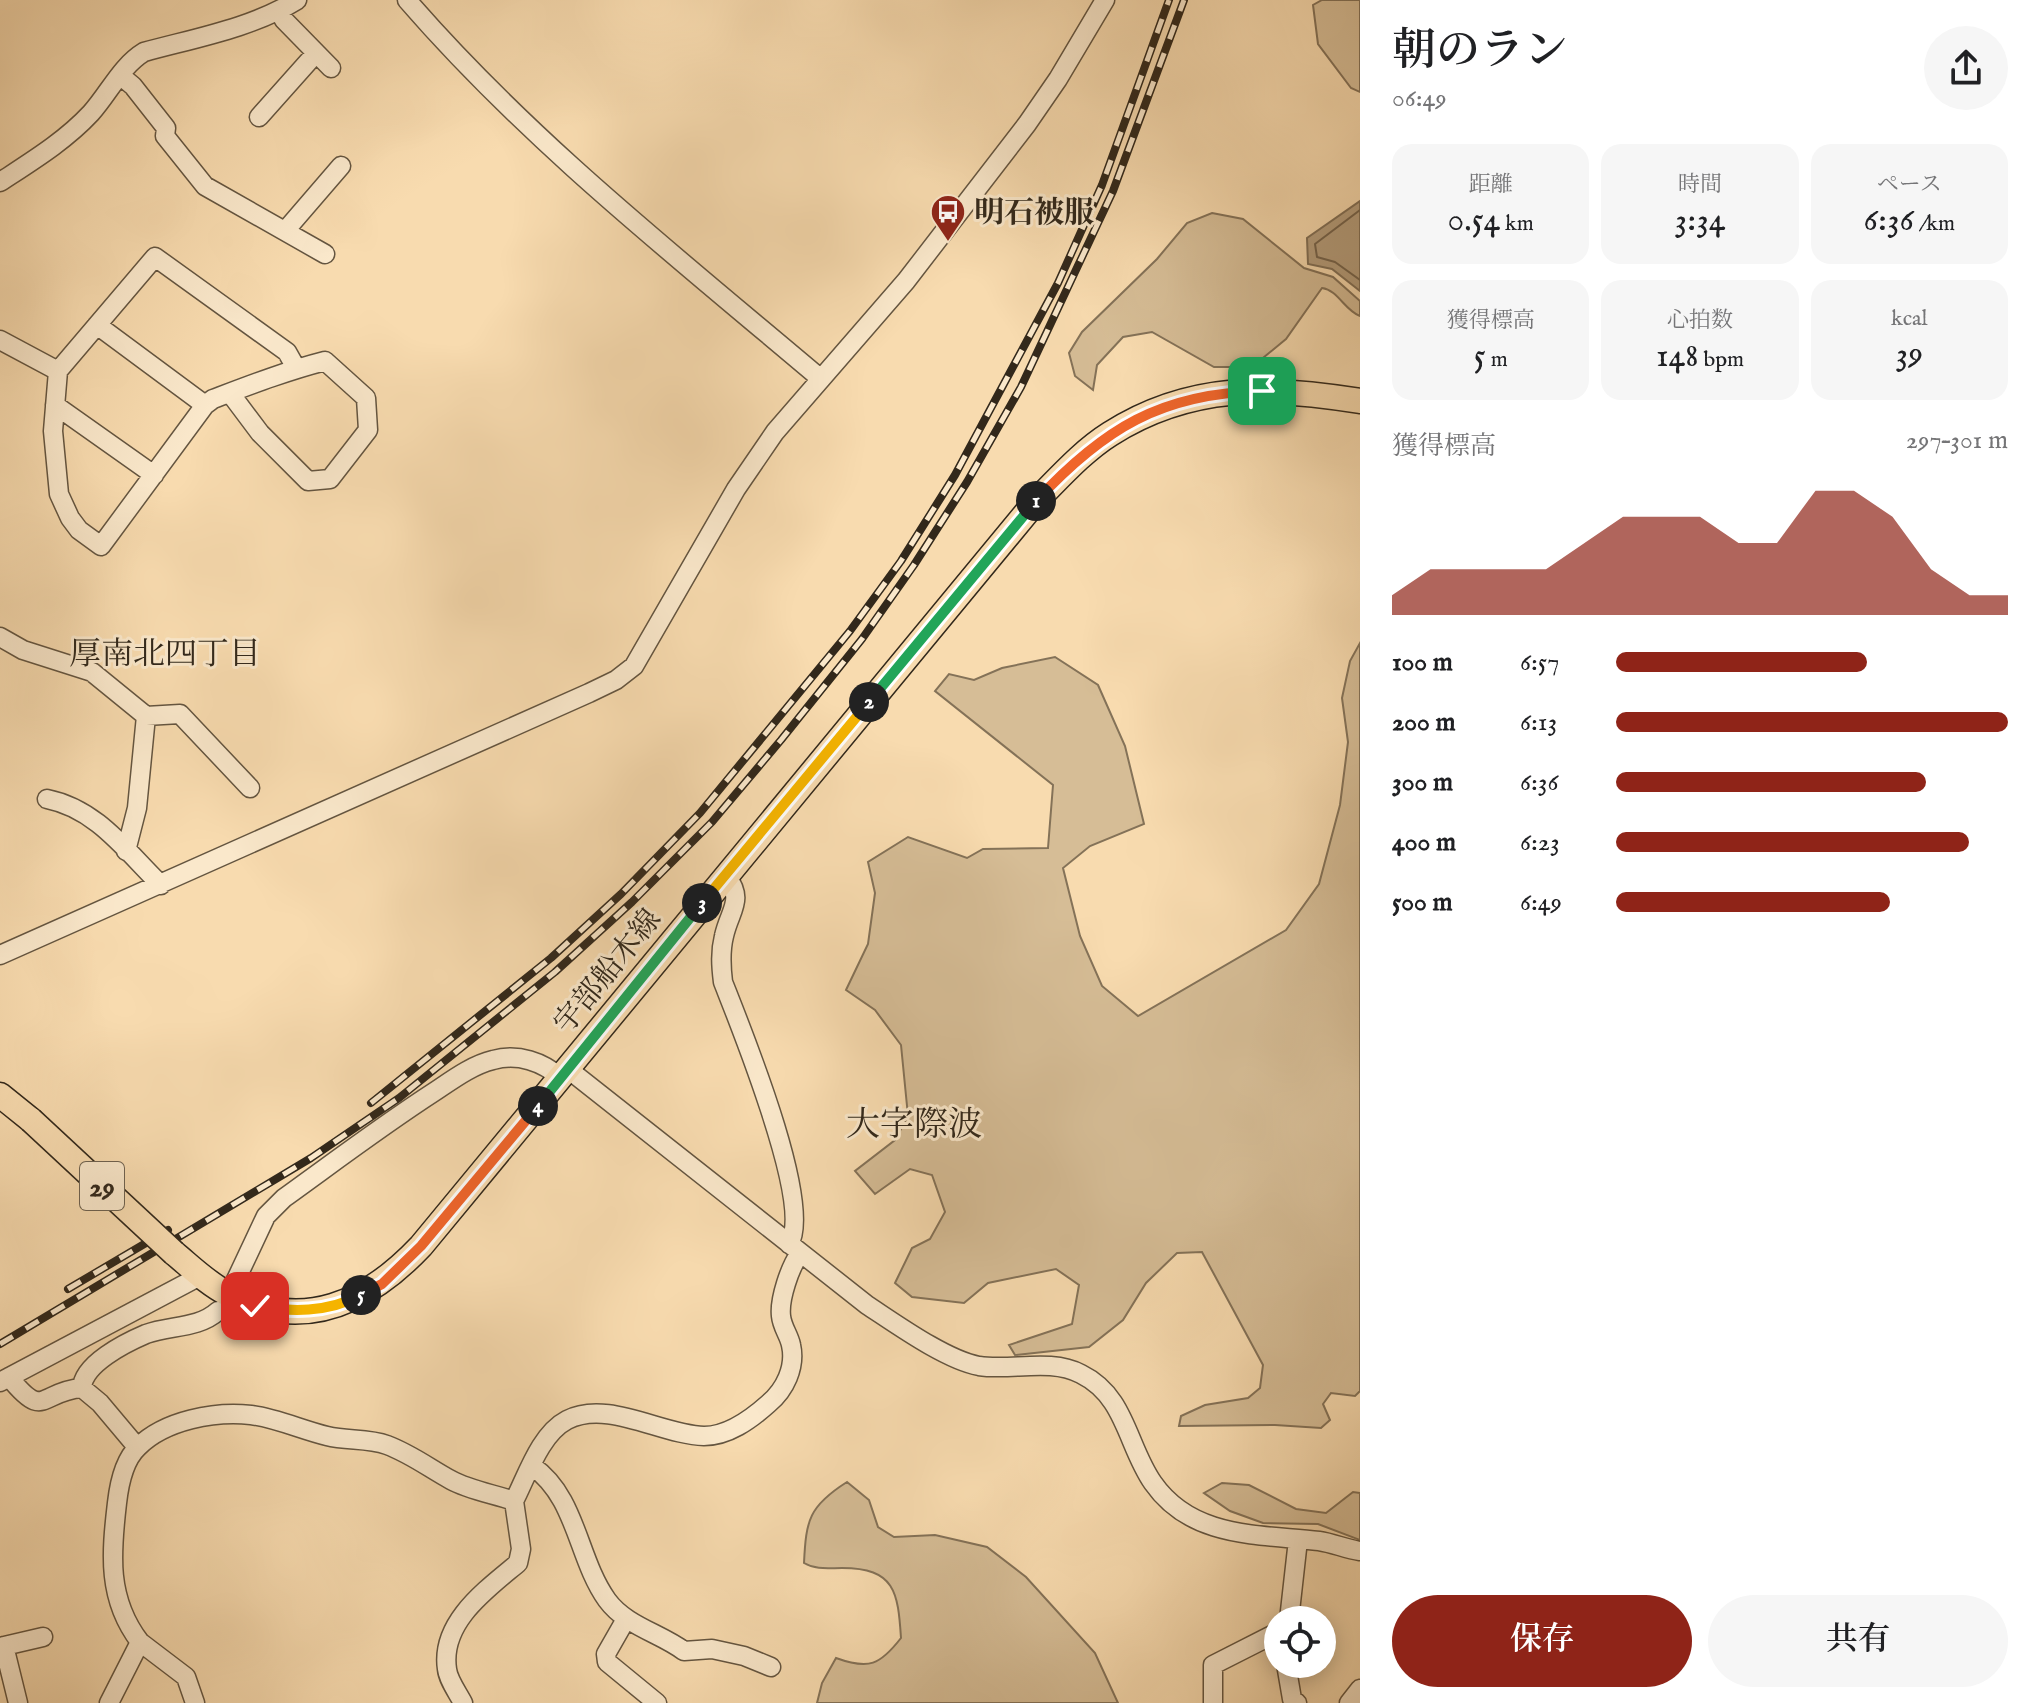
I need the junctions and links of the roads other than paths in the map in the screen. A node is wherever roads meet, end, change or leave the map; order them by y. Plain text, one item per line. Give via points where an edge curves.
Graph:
1 (297, 0) edge
2 (407, 0) edge
3 (1105, 0) edge
4 (279, 11) junction
5 (316, 53) junction
6 (331, 68) dead end
7 (121, 76) junction
8 (259, 117) dead end
9 (341, 166) dead end
10 (0, 182) edge
11 (285, 231) junction
12 (325, 254) dead end
13 (97, 325) junction
14 (0, 340) edge
15 (296, 368) junction
16 (58, 371) junction
17 (821, 379) junction
18 (230, 393) junction
19 (1360, 401) edge
20 (55, 405) junction
21 (205, 405) junction
22 (154, 475) junction
23 (0, 637) edge
24 (146, 716) junction
25 (250, 788) dead end
26 (47, 799) dead end
27 (126, 851) junction
28 (726, 875) junction
29 (161, 885) junction
30 (0, 955) edge
31 (564, 1073) junction
32 (0, 1095) edge
33 (795, 1249) junction
34 (200, 1276) junction
35 (234, 1284) dead end
36 (218, 1311) dead end
37 (4, 1380) edge
38 (82, 1388) junction
39 (137, 1447) junction
40 (532, 1466) junction
41 (514, 1501) junction
42 (1298, 1540) junction
43 (1360, 1551) edge
44 (1291, 1606) edge
45 (626, 1619) junction
46 (43, 1637) dead end
47 (1264, 1639) edge
48 (140, 1642) junction
49 (2, 1647) edge
50 (771, 1667) dead end
51 (1288, 1678) edge
52 (1360, 1689) edge
53 (18, 1703) edge
54 (109, 1703) edge
55 (195, 1703) edge
56 (463, 1703) edge
57 (657, 1703) edge
58 (1213, 1703) edge
59 (1297, 1703) edge
60 (1349, 1703) edge

1 - 4 street
2 - 17 street via 579,174
3 - 17 street via 1027,124 906,281
4 - 5 street
4 - 7 street via 144,52
5 - 6 street
5 - 8 street
7 - 10 street via 75,130
7 - 11 street via 166,128 165,136 205,186
9 - 11 street
11 - 12 street
13 - 15 street via 155,257 287,352
13 - 16 street
13 - 21 street
14 - 16 street
15 - 18 street
15 - 18 street via 325,361 366,398 368,430 330,479 308,481 260,433
16 - 20 street
17 - 29 street via 736,489 645,649 616,680
18 - 21 street
19 - 28 main road, 宇部船木線 / 29 via 1308,392 1225,392 1168,405 1108,435 1037,500
20 - 22 street
20 - 22 street via 59,494 79,530 101,546
21 - 22 street
23 - 24 street via 92,672
24 - 25 street via 180,714
24 - 27 street via 137,808
26 - 27 street via 84,812
27 - 29 street
28 - 31 main road, 宇部船木線 / 29
28 - 33 street via 735,887 736,906 724,934 723,982 783,1149
29 - 30 street
31 - 33 street
31 - 34 main road, 宇部船木線 / 29 via 421,1246 367,1292 330,1307 281,1310 255,1306
31 - 35 street via 545,1064 495,1059 451,1081 284,1198 266,1216
32 - 34 main road, 宇部船木線 / 29, bridge
33 - 40 street via 781,1308 793,1365 770,1403 738,1426 703,1436 600,1413 584,1415 566,1420 554,1431
33 - 42 street via 867,1305 961,1361 1058,1367 1086,1376 1114,1400 1152,1482 1180,1509 1237,1534
34 - 37 street
36 - 38 street via 199,1322 147,1334 95,1362 82,1378
37 - 38 street via 29,1401 40,1403
38 - 39 street
39 - 41 street via 190,1419 217,1413 254,1415 333,1438 383,1443 453,1481
39 - 48 street via 122,1477 112,1543 122,1616
40 - 41 street
40 - 45 street via 552,1483 608,1601
41 - 56 street via 518,1563 478,1596 448,1643 447,1670
42 - 43 street
42 - 44 street
45 - 50 street via 684,1651 712,1649
45 - 57 street via 606,1654 607,1662
46 - 49 street
47 - 58 street via 1213,1665
48 - 54 street
48 - 55 street via 186,1677
49 - 53 street
51 - 59 street
52 - 60 street

